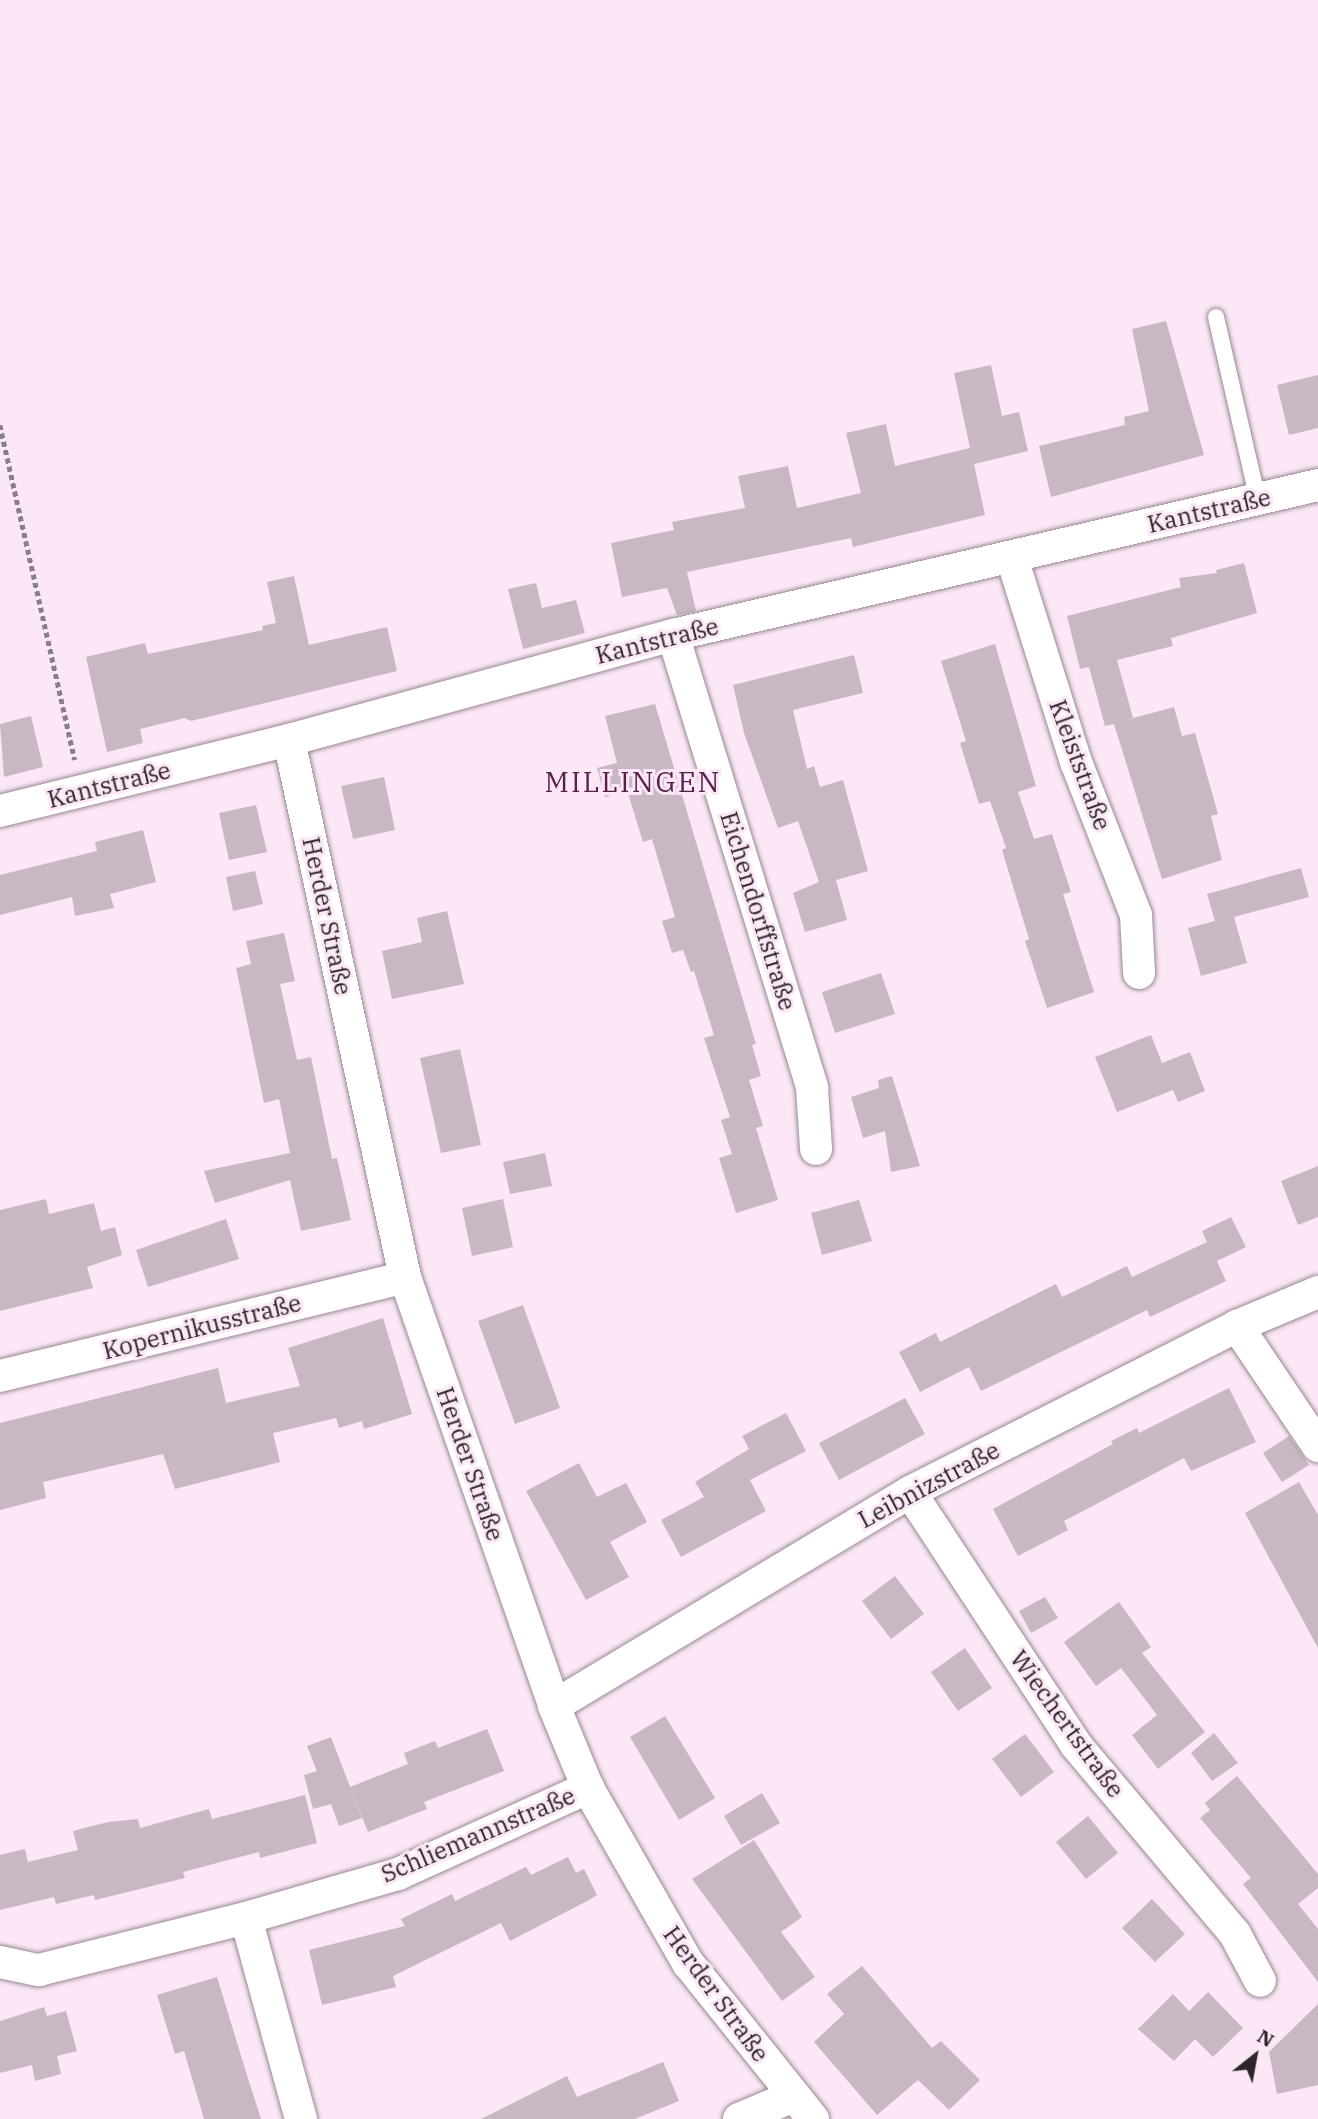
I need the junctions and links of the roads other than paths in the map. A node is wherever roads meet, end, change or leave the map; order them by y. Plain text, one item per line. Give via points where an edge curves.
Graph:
1 (1216, 317) dead end
2 (1318, 485) edge
3 (1258, 500) junction
4 (1012, 558) junction
5 (673, 635) junction
6 (289, 740) junction
7 (0, 811) edge
8 (1139, 973) dead end
9 (816, 1149) dead end
10 (405, 1277) junction
11 (1318, 1292) edge
12 (1237, 1326) junction
13 (0, 1376) edge
14 (1318, 1446) edge
15 (910, 1492) junction
16 (554, 1706) junction
17 (588, 1788) junction
18 (246, 1918) junction
19 (0, 1962) edge
20 (1260, 1981) dead end
21 (802, 2108) edge
22 (301, 2119) edge
23 (739, 2119) edge

1 - 3 lane
2 - 3 street, Kantstraße
3 - 4 street, Kantstraße
4 - 5 street, Kantstraße
4 - 8 street, Kleiststraße via 1076,762 1136,915
5 - 6 street, Kantstraße
5 - 9 street, Eichendorffstraße via 812,1088
6 - 7 street, Kantstraße
6 - 10 street, Herder Straße
10 - 13 street, Kopernikusstraße
10 - 16 street, Herder Straße
11 - 12 street, Leibnizstraße
12 - 14 street
12 - 15 street, Leibnizstraße
15 - 16 street, Leibnizstraße
15 - 20 street, Wiechertstraße via 1076,1745 1235,1934
16 - 17 street, Herder Straße
17 - 18 street, Schliemannstraße via 398,1874
17 - 21 street, Herder Straße via 688,1963
18 - 19 street, Schliemannstraße via 39,1970
18 - 22 street
21 - 23 street

